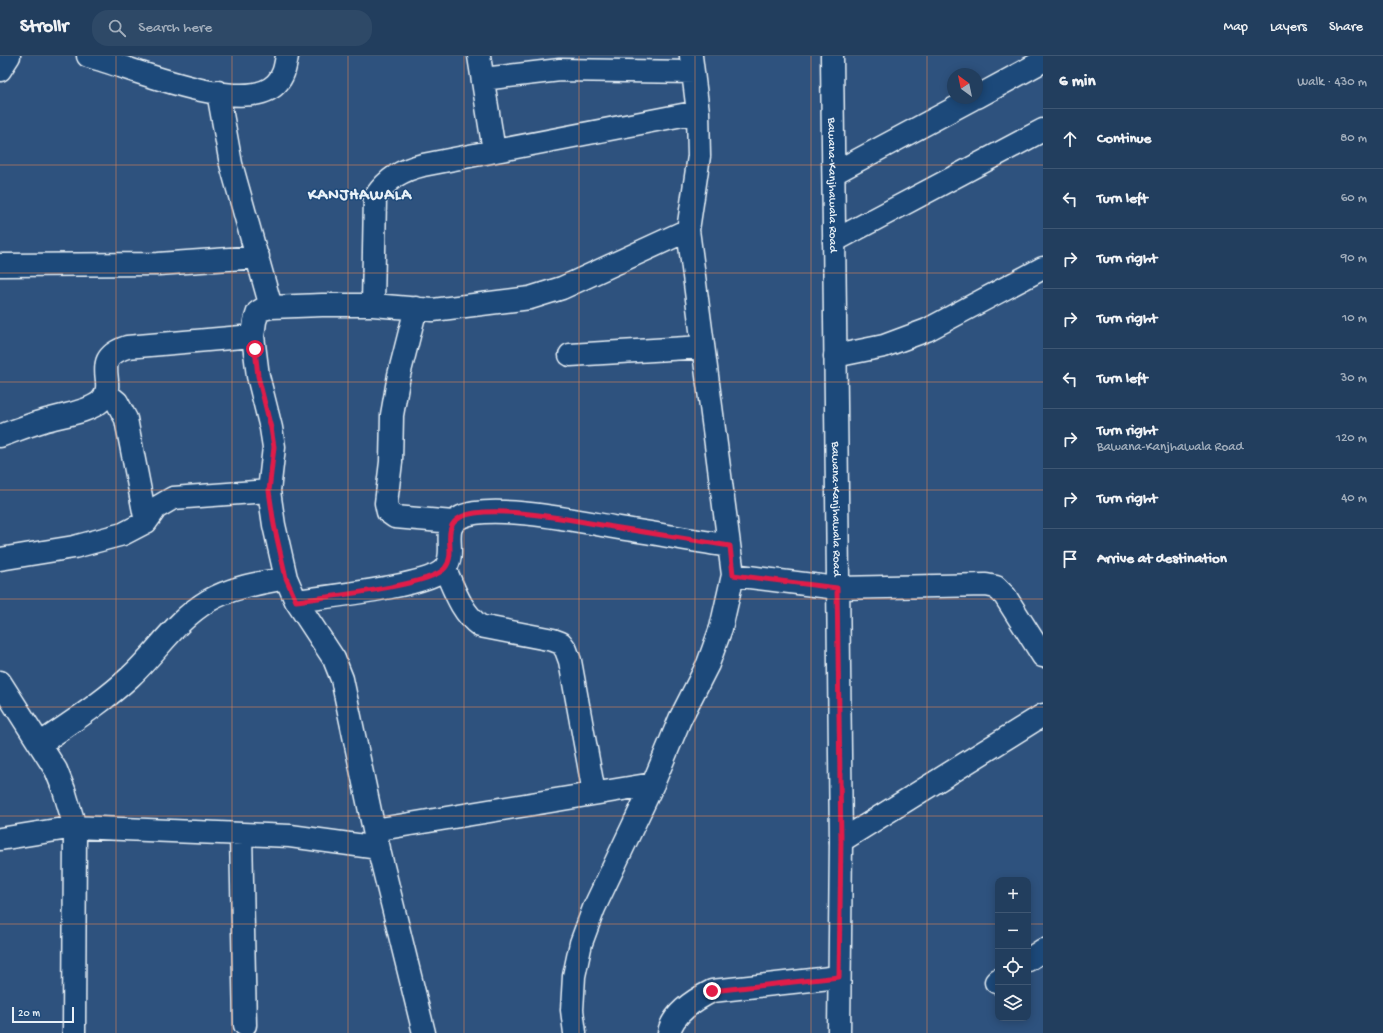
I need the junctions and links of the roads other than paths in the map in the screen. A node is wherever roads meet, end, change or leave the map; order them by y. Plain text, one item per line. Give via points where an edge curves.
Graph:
1 (9, 56) edge
2 (88, 56) edge
3 (287, 56) edge
4 (479, 56) edge
5 (832, 56) edge
6 (1043, 61) edge
7 (692, 64) edge
8 (0, 70) edge
9 (483, 79) junction
10 (218, 92) junction
11 (983, 94) edge
12 (963, 104) edge
13 (698, 112) junction
14 (1043, 130) edge
15 (494, 151) junction
16 (834, 172) junction
17 (688, 230) junction
18 (834, 241) junction
19 (258, 257) junction
20 (0, 266) edge
21 (1043, 268) edge
22 (373, 305) junction
23 (272, 307) junction
24 (416, 308) junction
25 (253, 336) junction
26 (703, 347) junction
27 (570, 355) dead end
28 (835, 356) junction
29 (106, 393) junction
30 (0, 436) edge
31 (269, 491) junction
32 (146, 522) junction
33 (453, 522) junction
34 (730, 546) junction
35 (0, 559) edge
36 (445, 569) junction
37 (733, 575) junction
38 (286, 578) junction
39 (837, 588) junction
40 (296, 601) junction
41 (1043, 656) edge
42 (0, 682) edge
43 (1043, 715) edge
44 (40, 744) junction
45 (653, 784) junction
46 (594, 793) junction
47 (75, 827) junction
48 (241, 834) junction
49 (0, 838) edge
50 (377, 839) junction
51 (841, 841) junction
52 (1043, 950) edge
53 (1031, 958) edge
54 (839, 977) junction
55 (246, 1025) dead end
56 (74, 1033) edge
57 (424, 1033) edge
58 (575, 1033) edge
59 (669, 1033) edge
60 (839, 1033) edge

1 - 8 street
2 - 10 street via 192,89
3 - 10 street via 284,72 275,85 258,93 236,95
4 - 9 street
5 - 16 street, Bawana-Kanjhawala Road
6 - 11 street
7 - 9 street via 560,70
7 - 13 street
9 - 15 street
10 - 19 street via 231,164
12 - 16 street
13 - 15 street
13 - 17 street via 699,156
14 - 18 street
15 - 22 street via 407,169 399,172 382,186 375,197 374,207
16 - 18 street, Bawana-Kanjhawala Road
17 - 24 street via 562,288 530,298 433,310
17 - 26 street
18 - 28 street, Bawana-Kanjhawala Road
19 - 20 street via 158,264
19 - 23 street
21 - 28 street via 926,330 884,346
22 - 23 street via 322,304
22 - 24 street
23 - 25 street via 258,312
24 - 33 street via 394,398 386,503 388,512 395,517
25 - 29 street via 127,347 116,351 106,363
25 - 31 street via 258,376 274,447
26 - 27 street
26 - 34 street
28 - 39 street, Bawana-Kanjhawala Road
29 - 30 street via 91,407
29 - 32 street via 117,402 126,419
31 - 32 street via 173,498 156,508
31 - 38 street
32 - 35 street via 100,542
33 - 34 street via 472,514 500,512 540,515
33 - 36 street via 448,532 451,558
34 - 37 street
36 - 40 street via 432,577 411,583
36 - 46 street via 464,610 480,626 553,640 566,650 576,688
37 - 39 street
37 - 45 street via 721,628 708,664 680,719
38 - 40 street
38 - 44 street via 239,588 208,600 181,620 130,677 102,701
39 - 41 street via 986,585 996,587 1005,596
39 - 51 street, Bawana-Kanjhawala Road
40 - 50 street via 334,659 342,679
42 - 44 street
43 - 51 street
44 - 47 street via 56,770
45 - 46 street
45 - 58 street via 594,908 581,943 574,976 572,1010
46 - 50 street
47 - 48 street
47 - 49 street
47 - 56 street
48 - 50 street
48 - 55 street
50 - 57 street
51 - 54 street, Bawana-Kanjhawala Road
52 - 53 street
54 - 59 street via 712,991 701,996 677,1016
54 - 60 street, Bawana-Kanjhawala Road

